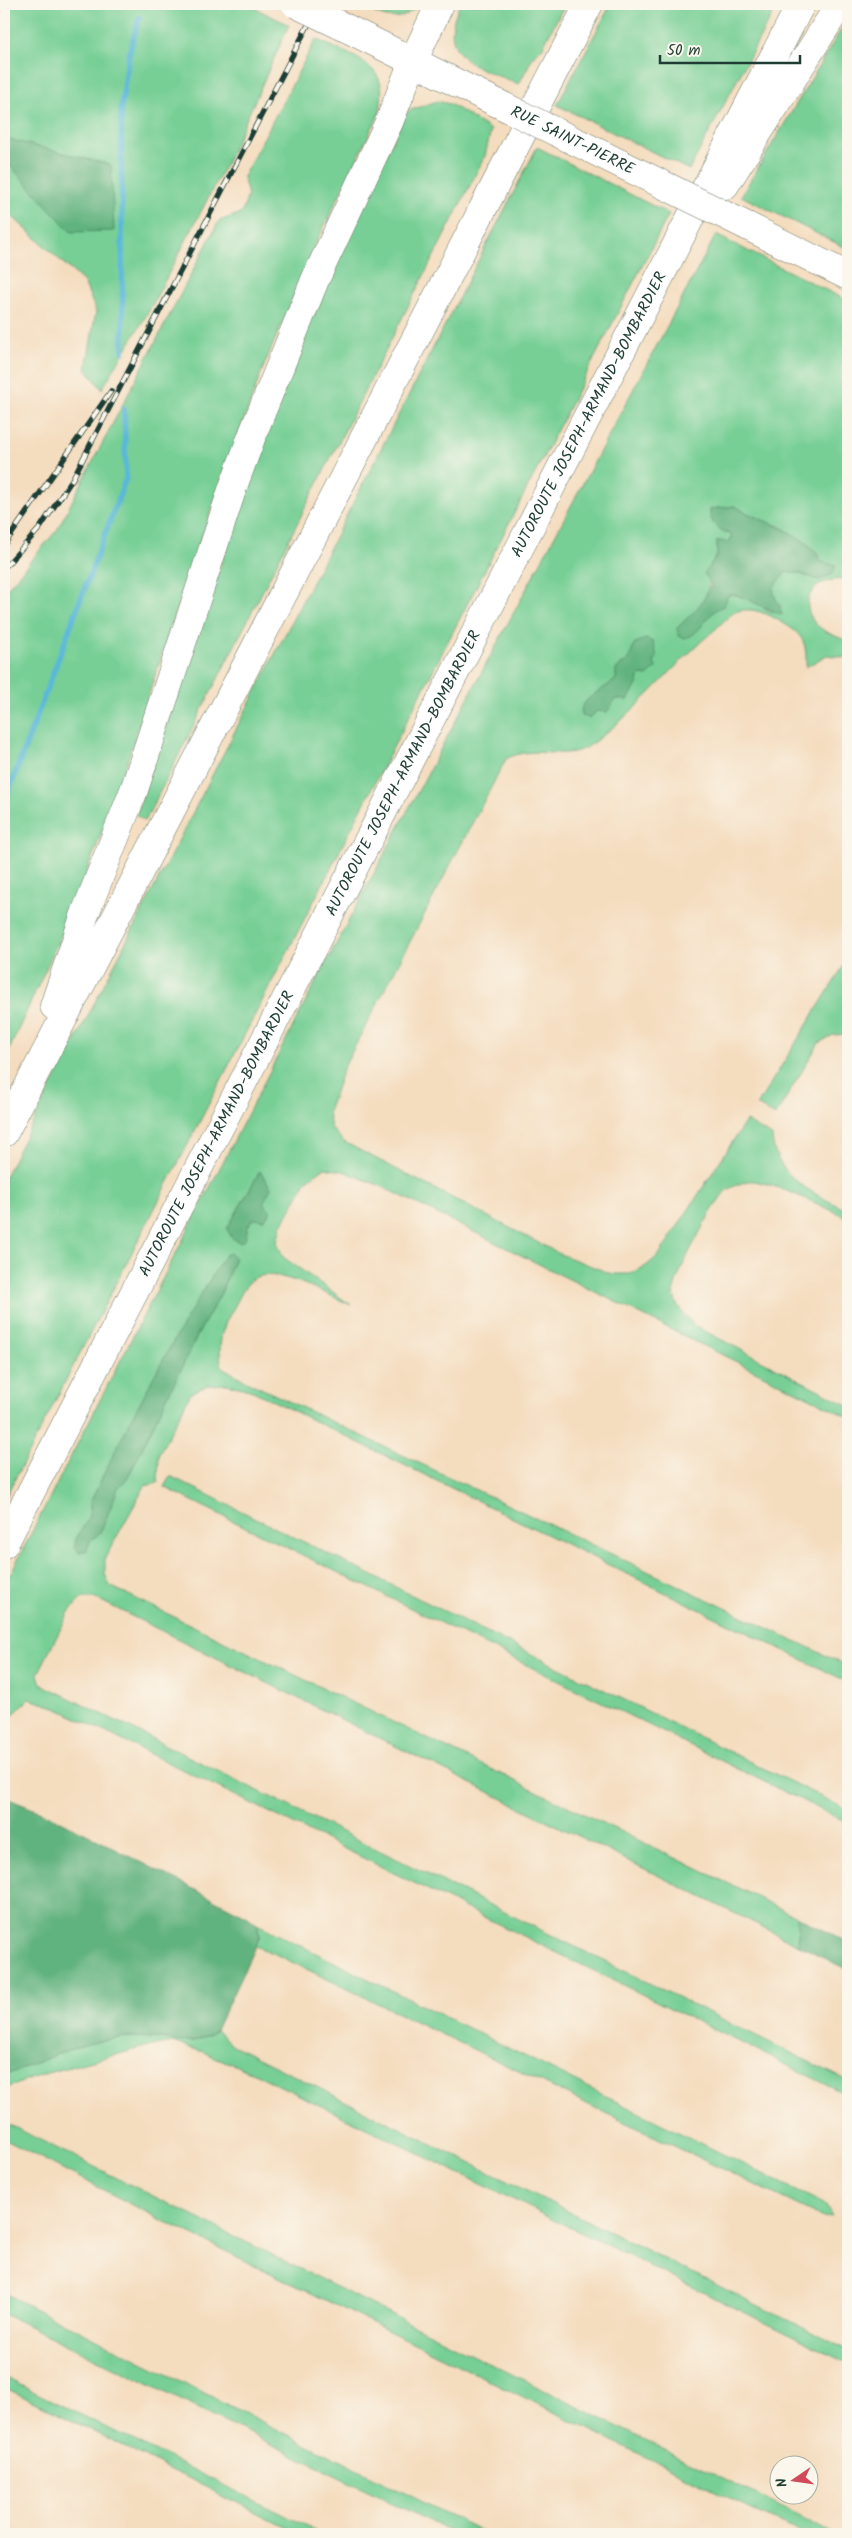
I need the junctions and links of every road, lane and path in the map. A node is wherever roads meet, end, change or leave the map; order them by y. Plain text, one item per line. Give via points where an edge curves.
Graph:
1 (296, 4) edge
2 (440, 4) edge
3 (589, 4) edge
4 (801, 4) edge
5 (840, 4) edge
6 (413, 61) junction
7 (848, 276) edge
8 (627, 341) junction
9 (23, 1096) junction
10 (4, 1133) edge
11 (4, 1544) edge

1 - 6 main road, RUE SAINT-PIERRE, bridge
2 - 6 main road
3 - 9 main road
4 - 8 main road, AUTOROUTE JOSEPH-ARMAND-BOMBARDIER
5 - 8 main road
6 - 7 main road, RUE SAINT-PIERRE, bridge
6 - 9 main road via 390,120 315,280 232,487 134,790 86,911
8 - 11 main road, AUTOROUTE JOSEPH-ARMAND-BOMBARDIER
9 - 10 main road

